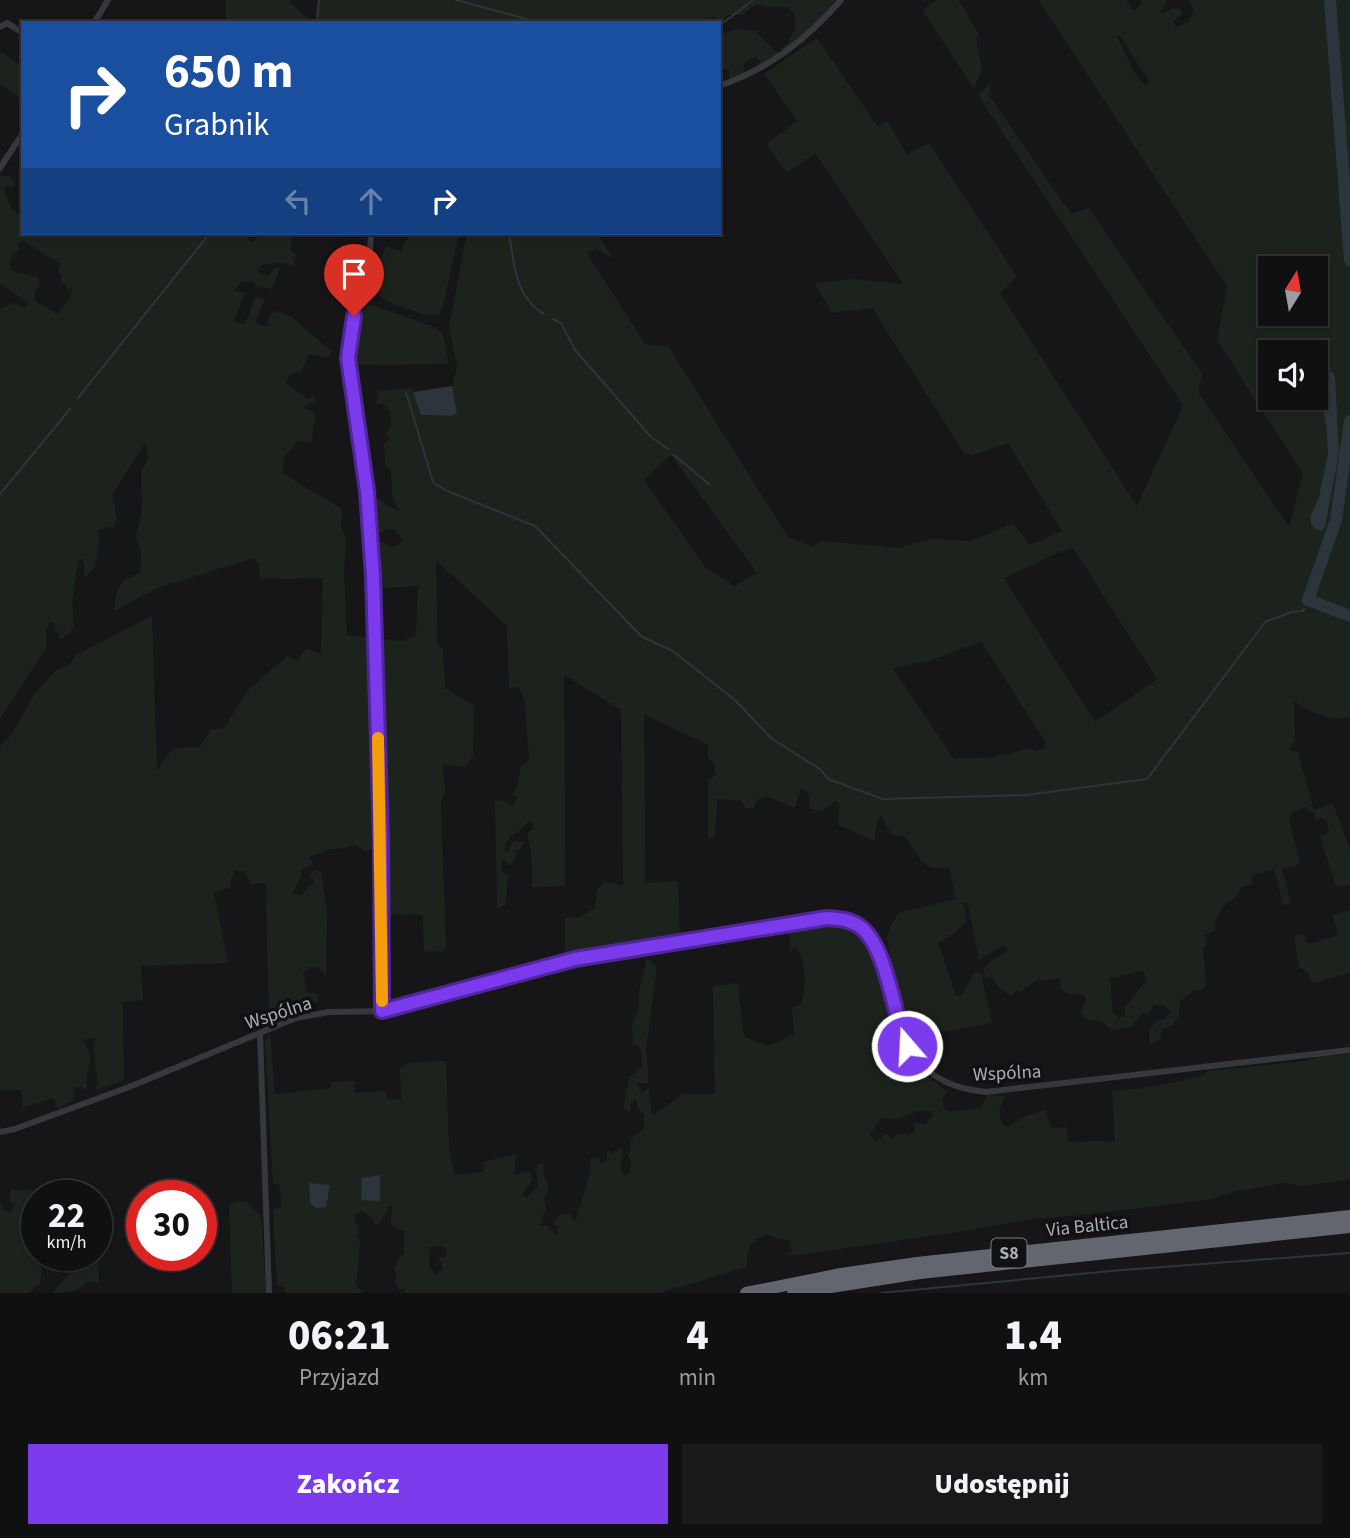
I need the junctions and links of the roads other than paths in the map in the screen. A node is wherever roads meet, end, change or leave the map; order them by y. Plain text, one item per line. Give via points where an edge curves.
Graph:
1 (108, 0) edge
2 (841, 0) edge
3 (95, 21) edge
4 (4, 25) edge
5 (21, 32) edge
6 (721, 85) edge
7 (21, 136) edge
8 (0, 168) edge
9 (371, 235) edge
10 (382, 1011) junction
11 (260, 1033) junction
12 (1350, 1050) edge
13 (0, 1132) edge
14 (1350, 1216) edge
15 (1350, 1227) edge
16 (269, 1293) edge
17 (746, 1293) edge
18 (793, 1293) edge

1 - 3 street
2 - 6 street via 800,43
4 - 5 street
7 - 8 street
9 - 10 street via 369,267 354,316 348,358 367,491 372,566
10 - 11 street, Wspólna via 312,1015
10 - 12 street, Wspólna via 575,959 827,918 845,919 869,935 878,949 907,1046 930,1072 962,1090 986,1092
11 - 13 street, Wspólna via 129,1087
11 - 16 street
14 - 17 highway, Via Baltica / S8 via 917,1263
15 - 18 highway, Via Baltica / S8 via 920,1273

